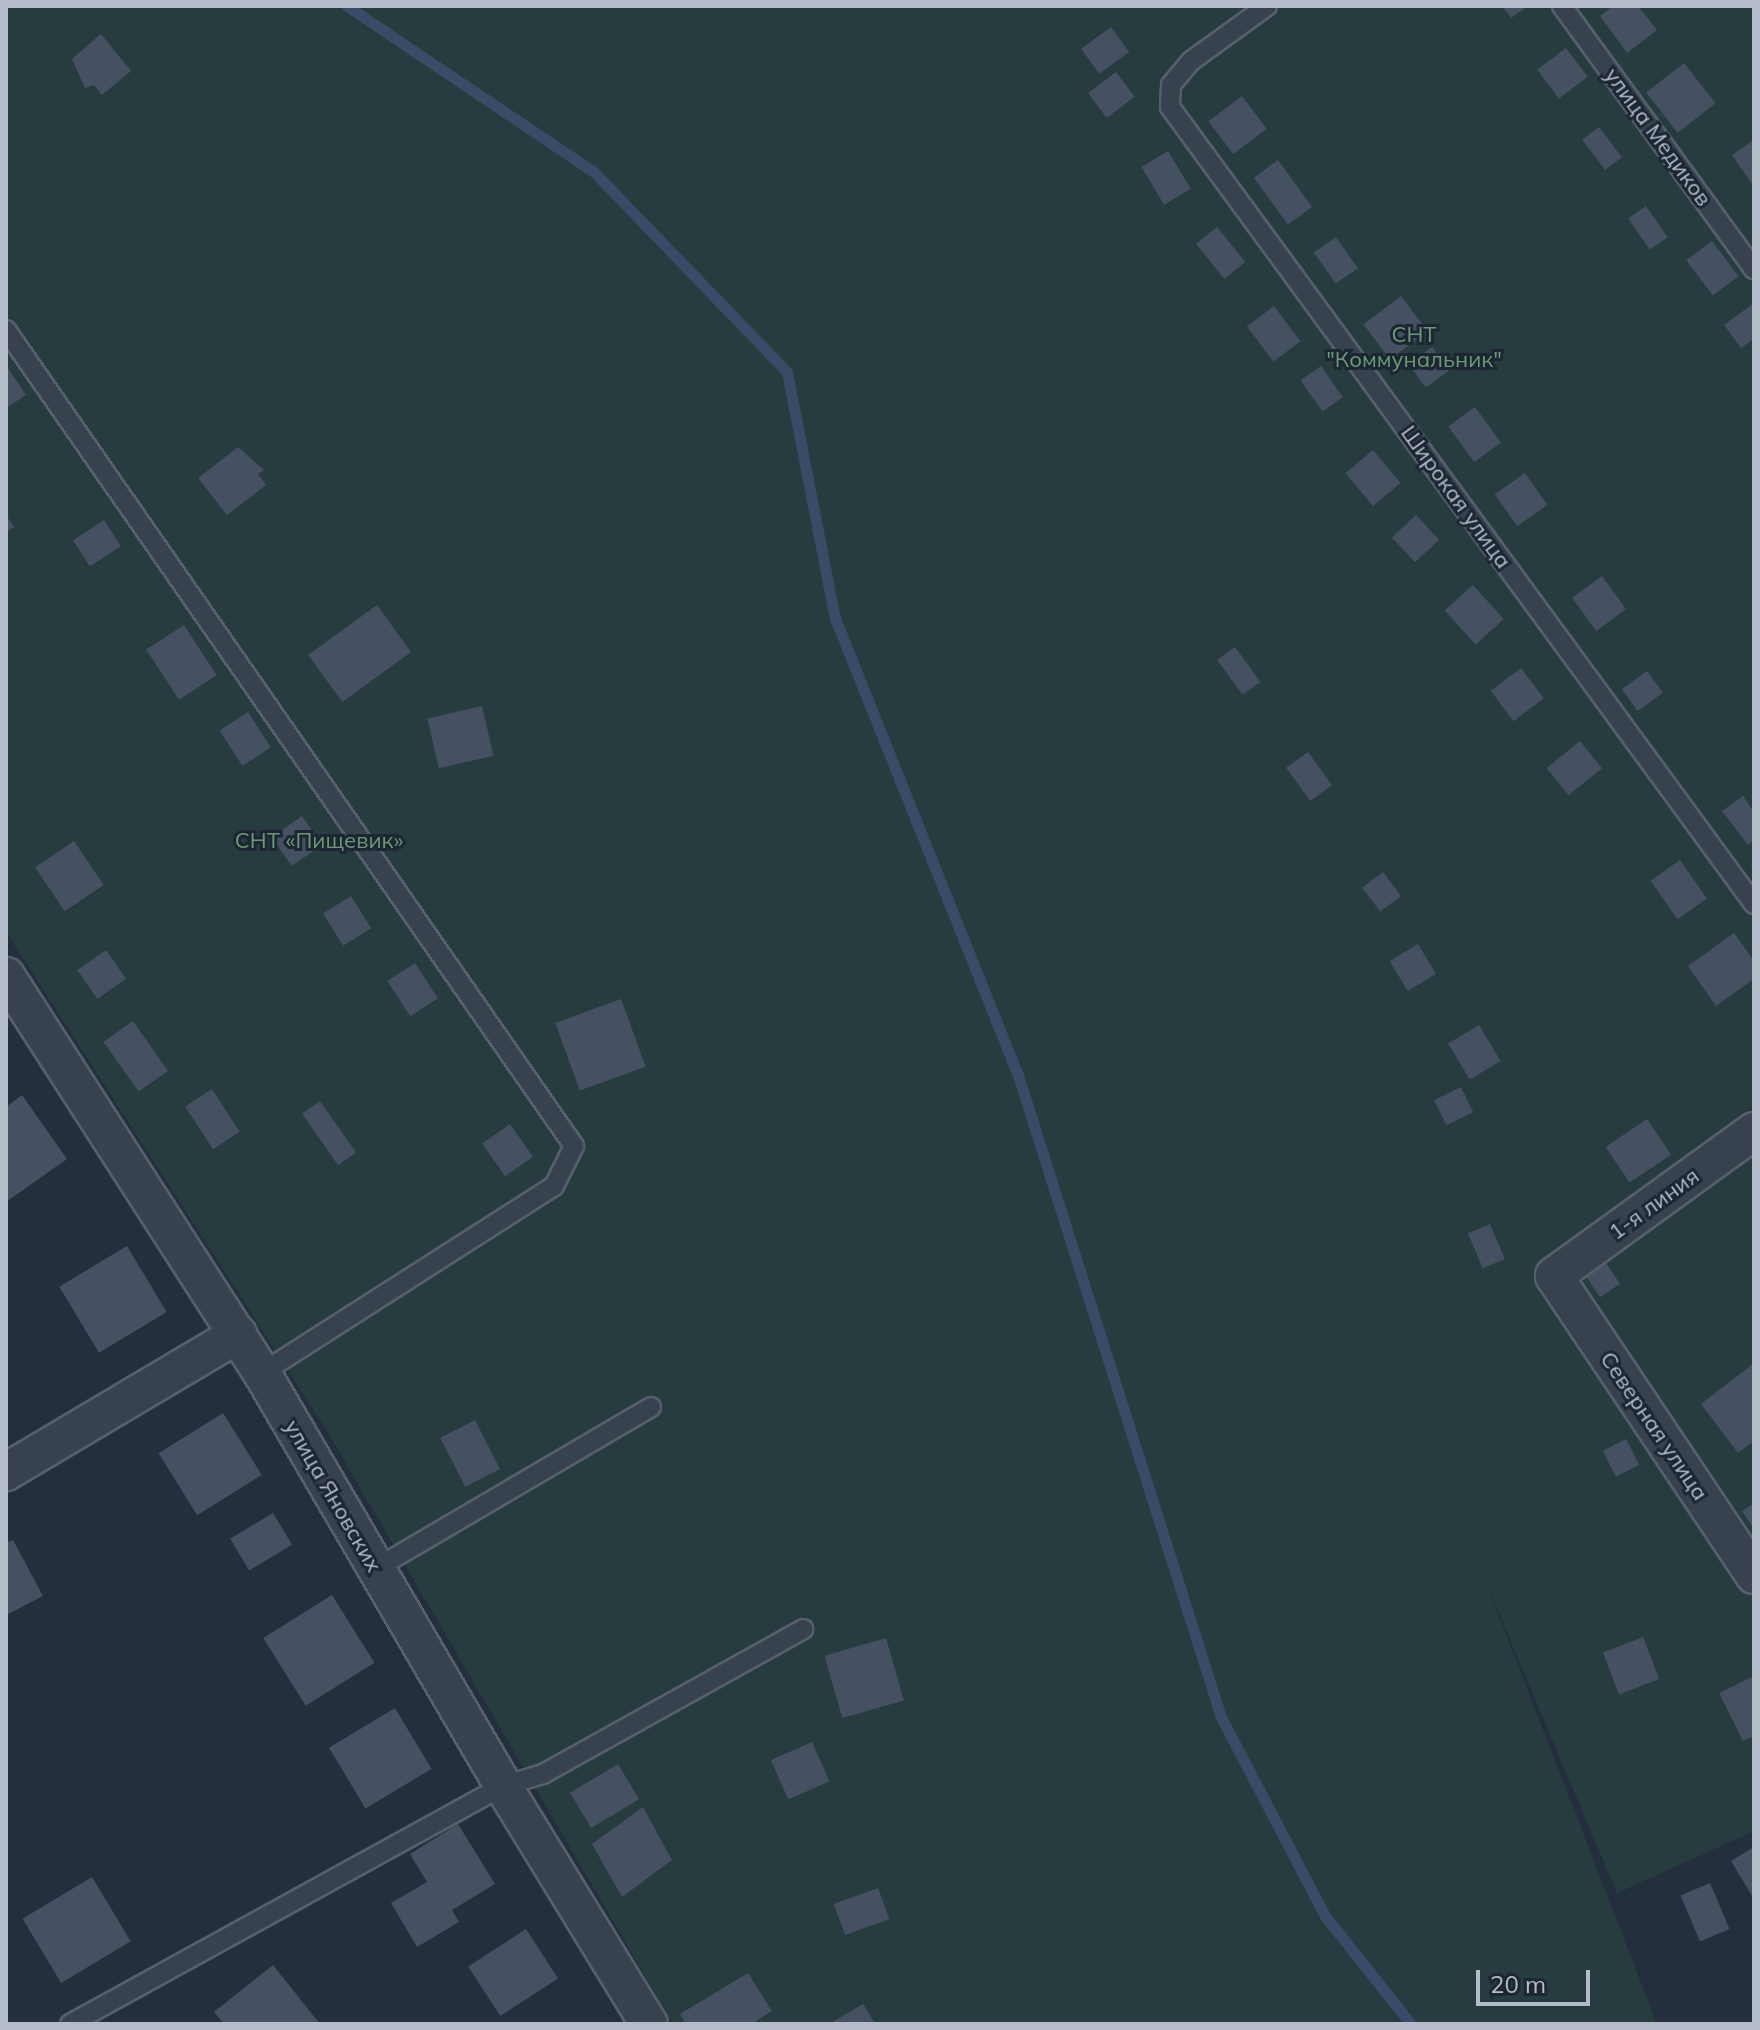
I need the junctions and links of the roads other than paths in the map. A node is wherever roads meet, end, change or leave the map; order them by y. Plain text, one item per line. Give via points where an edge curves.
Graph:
1 (1267, 6) edge
2 (1562, 6) edge
3 (1754, 269) edge
4 (6, 330) edge
5 (1754, 904) edge
6 (6, 976) edge
7 (1754, 1131) edge
8 (1554, 1276) joint
9 (238, 1334) junction
10 (262, 1373) junction
11 (651, 1407) dead end
12 (6, 1472) edge
13 (375, 1569) junction
14 (1754, 1575) edge
15 (803, 1629) dead end
16 (503, 1786) junction
17 (70, 2024) edge
18 (649, 2024) edge

1 - 5 lane, Широкая улица via 1191,61 1171,85 1170,107
2 - 3 lane, улица Медиков
4 - 10 lane via 574,1146 554,1186
6 - 9 street, улица Яновских
7 - 8 street, 1-я линия
8 - 14 street, Северная улица
9 - 10 street, улица Яновских
9 - 12 street
10 - 13 street, улица Яновских
11 - 13 lane
13 - 16 street, улица Яновских
15 - 16 lane via 543,1774
16 - 17 lane
16 - 18 street, улица Яновских

